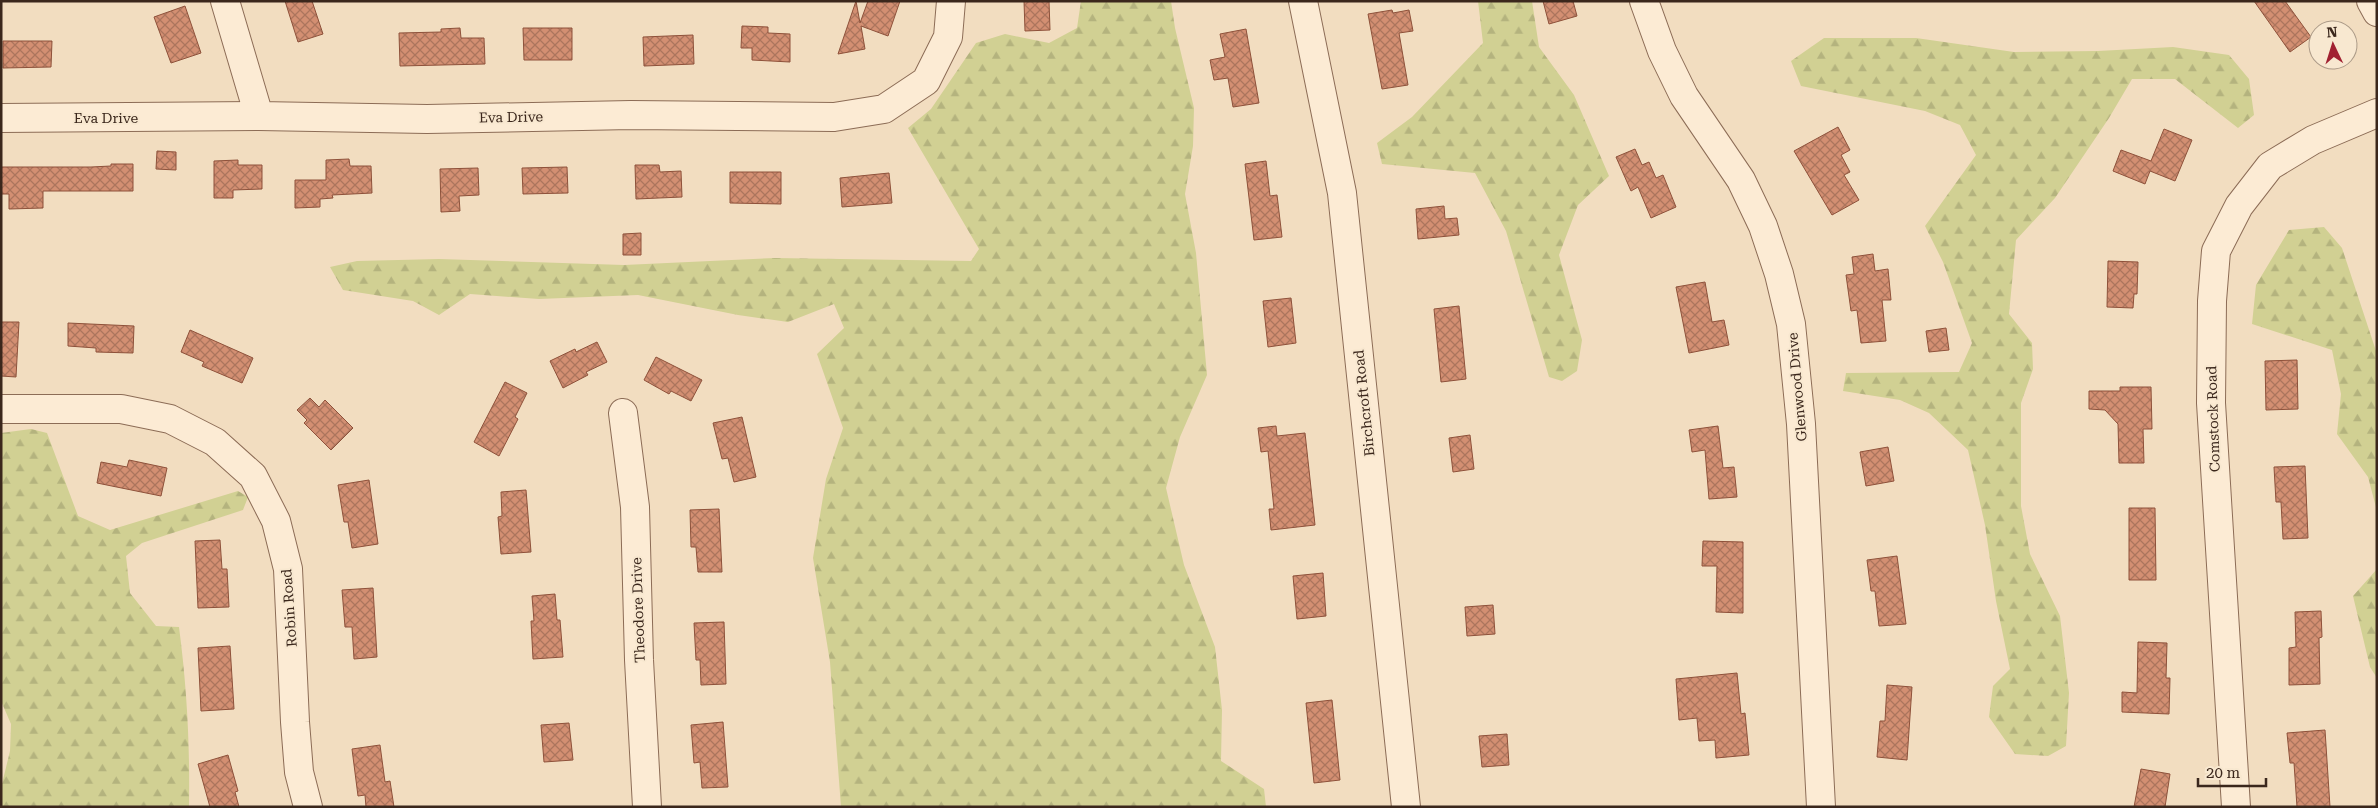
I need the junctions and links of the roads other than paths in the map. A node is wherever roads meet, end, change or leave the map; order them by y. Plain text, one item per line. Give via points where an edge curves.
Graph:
1 (225, 1) edge
2 (951, 1) edge
3 (1304, 1) edge
4 (1644, 1) edge
5 (2371, 1) edge
6 (2377, 12) edge
7 (2377, 113) edge
8 (260, 116) junction
9 (1, 118) edge
10 (1, 409) edge
11 (623, 413) dead end
12 (308, 807) edge
13 (647, 807) edge
14 (1406, 807) edge
15 (1821, 807) edge
16 (2236, 807) edge

1 - 8 street
2 - 8 street, Eva Drive via 948,36 926,81 884,109 834,117
3 - 14 street, Birchcroft Road via 1342,193
4 - 15 street, Glenwood Drive via 1662,51 1684,96 1741,180 1763,226 1791,324 1801,424
5 - 6 street
7 - 16 street, Comstock Road via 2313,140 2270,166 2239,206 2216,251 2210,403
8 - 9 street, Eva Drive
10 - 12 street, Robin Road via 121,409 170,419 215,442 253,476 276,521 288,570 299,772
11 - 13 street, Theodore Drive via 635,507

